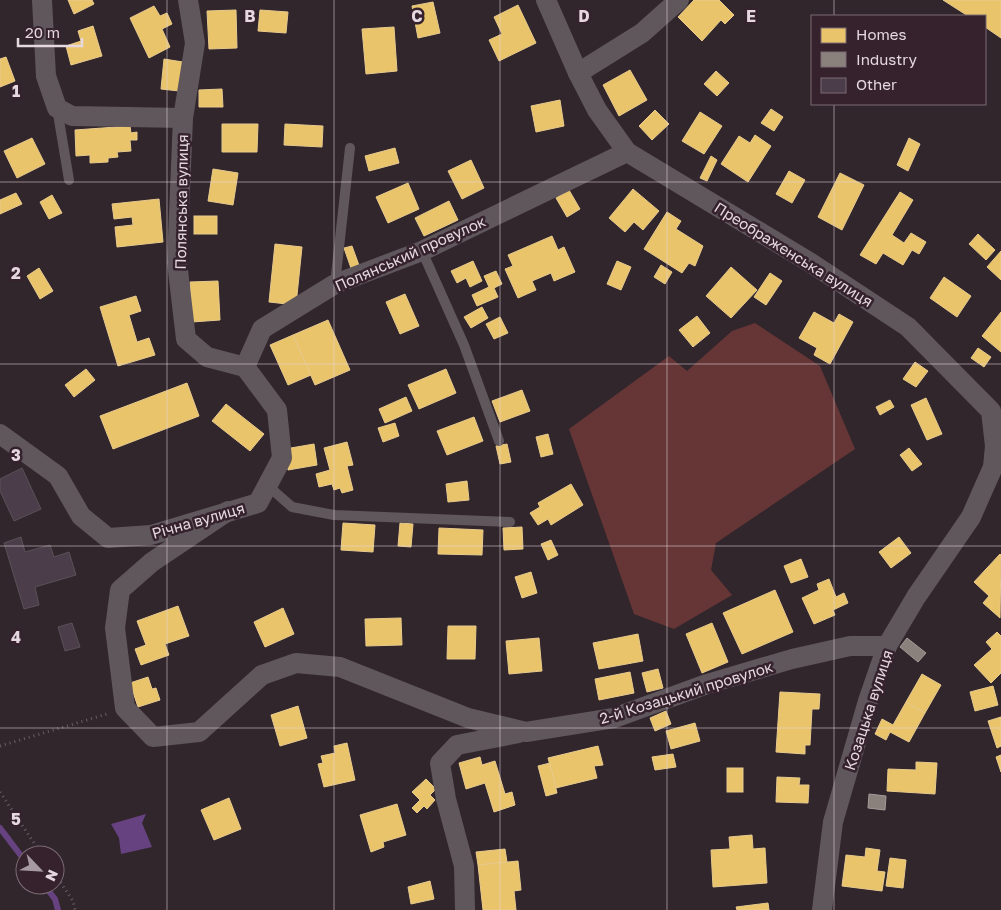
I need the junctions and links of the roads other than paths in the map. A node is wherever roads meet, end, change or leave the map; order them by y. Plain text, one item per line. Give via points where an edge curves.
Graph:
1 (42, 0) edge
2 (188, 0) edge
3 (546, 0) edge
4 (679, 0) edge
5 (578, 73) junction
6 (57, 108) junction
7 (183, 118) junction
8 (350, 148) dead end
9 (627, 152) junction
10 (69, 180) dead end
11 (422, 251) junction
12 (335, 284) junction
13 (245, 367) junction
14 (996, 414) edge
15 (0, 434) edge
16 (499, 440) dead end
17 (995, 446) joint
18 (267, 486) junction
19 (228, 511) junction
20 (510, 522) dead end
21 (888, 646) junction
22 (526, 732) junction
23 (465, 910) edge
24 (822, 910) edge

1 - 6 street via 46,76
2 - 7 street, Полянська вулиця via 195,43
3 - 5 street, Преображенська вулиця
4 - 5 street via 642,33
5 - 9 street, Преображенська вулиця via 597,110
6 - 7 street via 72,116
6 - 10 lane
7 - 13 street, Полянська вулиця via 177,262 186,339 206,357
8 - 12 lane
9 - 11 street, Полянський провулок
9 - 14 street, Преображенська вулиця via 811,263 908,327
11 - 12 street, Полянський провулок
11 - 16 lane via 464,345
12 - 13 street, Полянський провулок via 262,330
13 - 18 street, Річна вулиця via 277,410 282,458
14 - 17 street, Преображенська вулиця
15 - 19 street, Річна вулиця via 58,476 81,516 108,538 151,535
17 - 21 street, Козацька вулиця via 993,467 971,517 916,597
18 - 19 street, Річна вулиця via 258,503
18 - 20 lane via 292,507 334,516
19 - 22 street, 2-й Козацький провулок via 152,562 120,590 115,628 125,708 153,737 199,732 262,675 296,663 340,667 468,718
21 - 22 street, 2-й Козацький провулок via 850,646 707,684 614,718
21 - 24 street, Козацька вулиця via 868,701 833,822
22 - 23 street via 457,745 440,763 464,866

